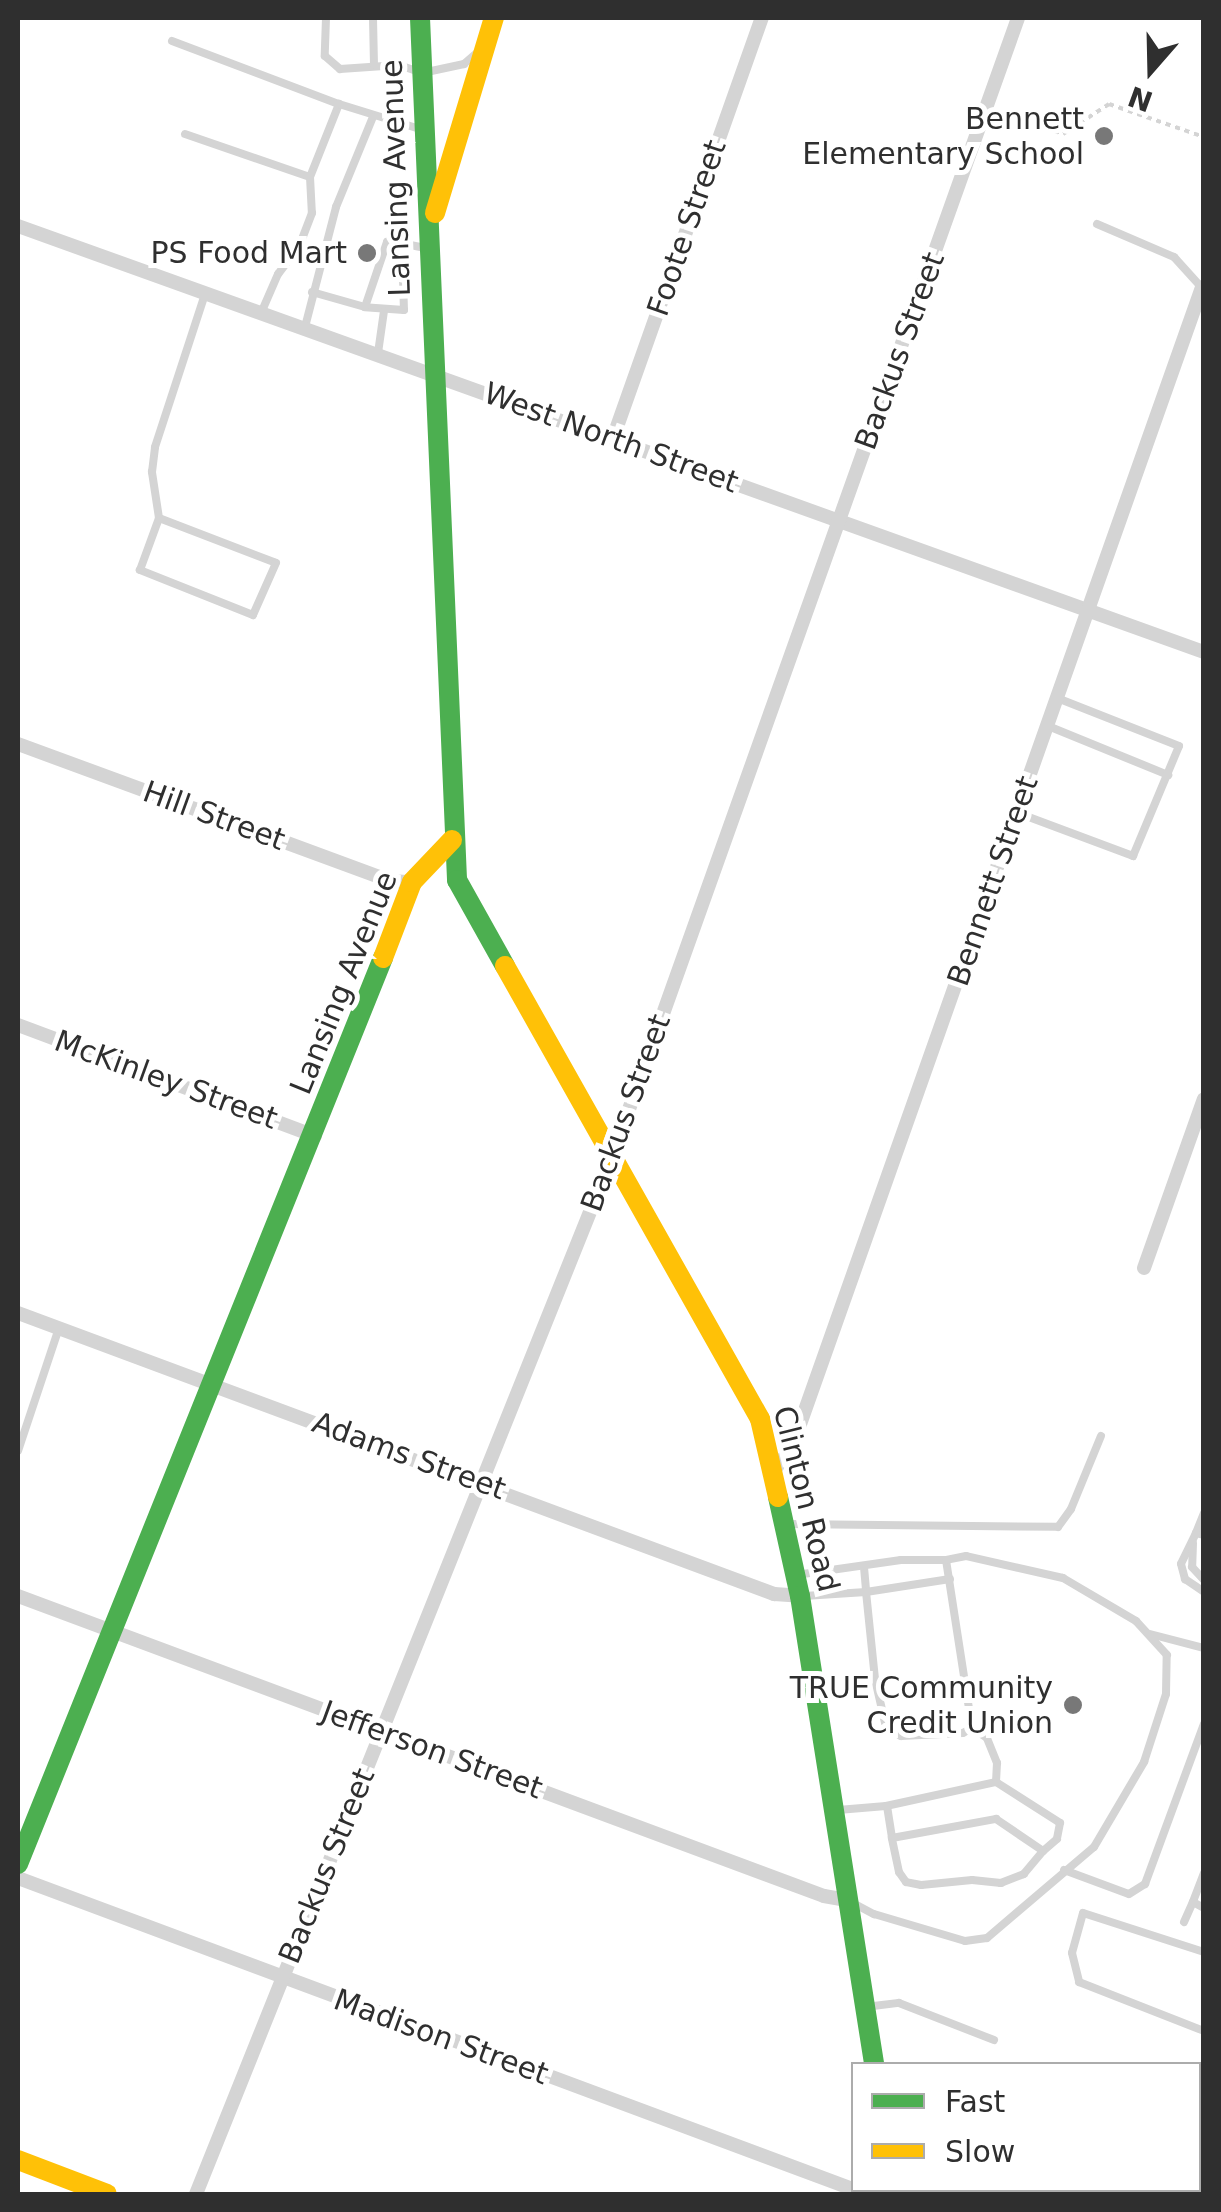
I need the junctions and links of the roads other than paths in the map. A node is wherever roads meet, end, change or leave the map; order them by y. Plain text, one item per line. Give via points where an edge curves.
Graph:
1 (326, 18) edge
2 (373, 18) edge
3 (420, 18) edge
4 (494, 18) edge
5 (762, 18) edge
6 (1018, 18) edge
7 (172, 41) dead end
8 (483, 47) junction
9 (374, 65) junction
10 (422, 73) junction
11 (339, 104) junction
12 (372, 117) junction
13 (425, 131) junction
14 (185, 134) dead end
15 (310, 176) junction
16 (1098, 224) dead end
17 (18, 226) edge
18 (430, 239) junction
19 (402, 244) junction
20 (1203, 288) edge
21 (312, 292) junction
22 (205, 294) junction
23 (364, 307) junction
24 (262, 311) junction
25 (384, 311) junction
26 (305, 326) junction
27 (378, 353) junction
28 (432, 373) junction
29 (613, 438) junction
30 (159, 518) junction
31 (840, 522) junction
32 (1089, 610) junction
33 (1204, 652) edge
34 (1057, 698) junction
35 (1048, 726) junction
36 (18, 744) edge
37 (1168, 775) junction
38 (1018, 813) junction
39 (452, 840) junction
40 (412, 882) junction
41 (18, 1025) edge
42 (1204, 1100) edge
43 (314, 1136) junction
44 (612, 1157) junction
45 (1144, 1268) dead end
46 (18, 1313) edge
47 (59, 1328) junction
48 (213, 1384) junction
49 (1101, 1436) dead end
50 (18, 1451) edge
51 (775, 1469) junction
52 (482, 1483) junction
53 (1204, 1513) edge
54 (787, 1524) junction
55 (1200, 1534) edge
56 (1192, 1543) junction
57 (946, 1560) junction
58 (864, 1568) junction
59 (950, 1579) junction
60 (1204, 1580) edge
61 (798, 1586) junction
62 (866, 1592) junction
63 (1204, 1592) edge
64 (18, 1596) edge
65 (111, 1630) junction
66 (1148, 1634) junction
67 (1204, 1648) edge
68 (1204, 1724) edge
69 (972, 1728) junction
70 (382, 1732) junction
71 (996, 1782) junction
72 (887, 1806) junction
73 (833, 1811) junction
74 (892, 1838) junction
75 (1043, 1851) junction
76 (18, 1864) edge
77 (1064, 1870) junction
78 (1204, 1873) edge
79 (18, 1878) edge
80 (847, 1900) junction
81 (1193, 1902) junction
82 (1204, 1908) edge
83 (1184, 1922) dead end
84 (1204, 1952) edge
85 (282, 1978) junction
86 (865, 2008) junction
87 (1204, 2032) edge
88 (994, 2040) dead end
89 (874, 2062) edge
90 (18, 2160) edge
91 (851, 2188) edge
92 (106, 2194) edge
93 (196, 2194) edge

1 - 9 lane via 326,56 340,70
2 - 9 lane
3 - 10 main road, Lansing Avenue
4 - 8 main road
5 - 29 street, Foote Street
6 - 31 street, Backus Street
7 - 11 lane
8 - 10 lane via 464,64
8 - 18 main road
9 - 10 lane
10 - 13 main road, Lansing Avenue
11 - 12 lane
11 - 15 lane
12 - 13 lane
12 - 21 lane
13 - 18 main road, Lansing Avenue
14 - 15 lane
15 - 24 lane via 312,213
16 - 20 lane via 1174,257
17 - 22 street, West North Street
18 - 19 lane
18 - 28 main road, Lansing Avenue
19 - 23 lane via 382,248
19 - 25 lane via 404,310
20 - 32 street, Bennett Street
21 - 23 lane
21 - 26 lane
22 - 24 street, West North Street
22 - 30 lane via 154,447
23 - 25 lane
24 - 26 street, West North Street
25 - 27 lane
26 - 27 street, West North Street
27 - 28 street, West North Street
28 - 29 street, West North Street
28 - 39 main road, Lansing Avenue
29 - 31 street, West North Street
30 - 30 lane via 140,570 253,615 276,564
31 - 32 street, West North Street
31 - 44 street, Backus Street
32 - 33 street, West North Street
32 - 34 street, Bennett Street
34 - 35 street, Bennett Street
34 - 37 lane via 1180,746
35 - 37 lane
35 - 38 street, Bennett Street
36 - 40 street, Hill Street via 390,881
37 - 38 lane via 1134,856
38 - 51 street, Bennett Street via 792,1447
39 - 40 main road, Lansing Avenue
39 - 44 main road, Clinton Road via 468,904
40 - 43 main road, Lansing Avenue
41 - 43 street, McKinley Street
42 - 45 street
43 - 48 main road, Lansing Avenue
44 - 51 main road, Clinton Road via 753,1402
44 - 52 street, Backus Street
46 - 47 street, Adams Street
47 - 48 street, Adams Street
47 - 50 lane
48 - 52 street, Adams Street
48 - 65 main road, Lansing Avenue
49 - 54 lane via 1058,1526
51 - 54 main road, Clinton Road
52 - 61 street, Adams Street via 774,1594
52 - 70 street, Backus Street
53 - 55 lane
54 - 61 main road, Clinton Road
55 - 56 lane
56 - 60 lane via 1192,1567
56 - 63 lane via 1181,1564 1185,1578
57 - 58 lane
57 - 59 lane
57 - 66 lane via 966,1556 1063,1578
58 - 61 lane
58 - 62 lane
59 - 62 lane
59 - 69 lane
61 - 62 lane
61 - 73 main road, Clinton Road
62 - 69 lane via 886,1726 902,1736
64 - 65 street, Jefferson Street
65 - 70 street, Jefferson Street
65 - 76 main road, Lansing Avenue
66 - 67 lane
66 - 77 lane via 1167,1655 1166,1694 1144,1762 1094,1847
68 - 77 lane via 1144,1884 1129,1894
69 - 71 lane via 986,1738
70 - 80 street, Jefferson Street
70 - 85 street, Backus Street
71 - 72 lane
71 - 75 lane via 1060,1822 1057,1839
72 - 73 lane
72 - 74 lane
73 - 80 main road, Clinton Road
74 - 75 lane via 996,1819
74 - 75 lane via 899,1872 921,1886 1002,1882 1024,1874
77 - 80 lane via 987,1938 965,1941
78 - 81 lane
79 - 85 street, Madison Street
80 - 86 main road, Clinton Road
81 - 82 lane
81 - 83 lane
84 - 87 lane via 1083,1913 1072,1953 1080,1982
85 - 91 street, Madison Street
85 - 93 street, Backus Street
86 - 88 lane via 899,2003
86 - 89 main road, Clinton Road
90 - 92 main road

